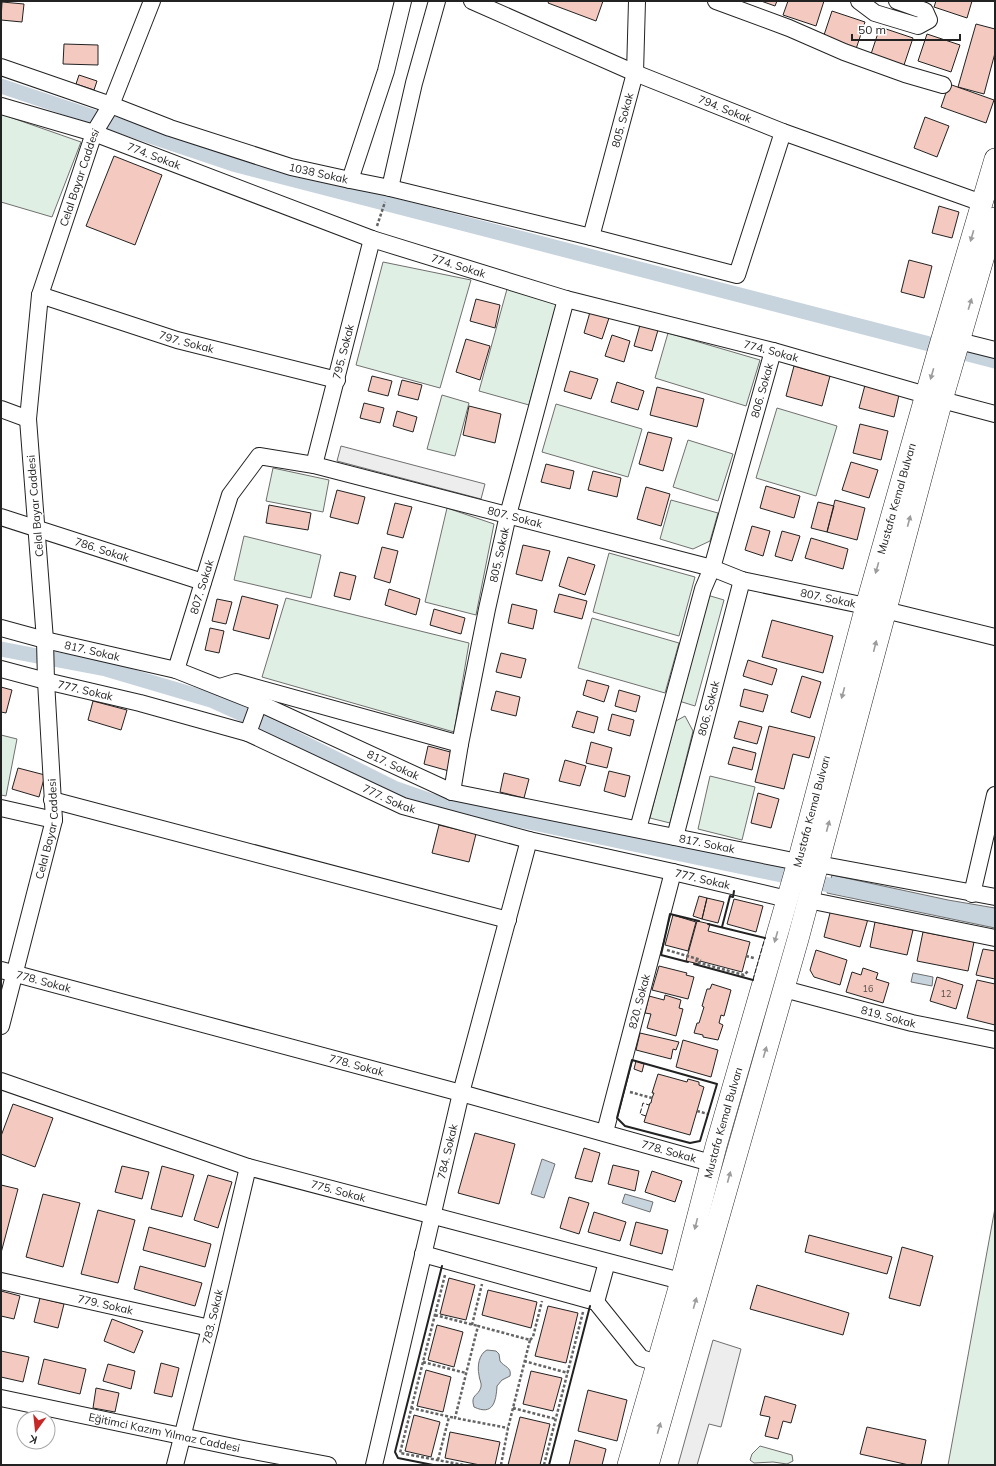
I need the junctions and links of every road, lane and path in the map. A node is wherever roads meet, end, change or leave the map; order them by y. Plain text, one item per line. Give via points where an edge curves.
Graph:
1 (152, 1) edge
2 (403, 1) edge
3 (437, 1) edge
4 (472, 1) edge
5 (637, 1) edge
6 (716, 1) edge
7 (859, 1) edge
8 (897, 1) edge
9 (1, 67) edge
10 (634, 73) junction
11 (943, 85) dead end
12 (111, 105) junction
13 (1, 106) edge
14 (782, 132) junction
15 (94, 133) junction
16 (995, 158) edge
17 (350, 180) junction
18 (388, 192) junction
19 (990, 225) edge
20 (373, 236) junction
21 (591, 237) junction
22 (40, 295) junction
23 (566, 299) junction
24 (948, 346) junction
25 (995, 350) edge
26 (773, 351) junction
27 (336, 380) junction
28 (934, 398) junction
29 (1, 409) edge
30 (995, 414) edge
31 (28, 419) junction
32 (314, 465) junction
33 (508, 515) junction
34 (1, 517) edge
35 (37, 530) junction
36 (712, 568) junction
37 (742, 580) junction
38 (203, 582) junction
39 (875, 608) junction
40 (1, 628) edge
41 (995, 637) edge
42 (45, 640) junction
43 (1, 669) edge
44 (176, 670) junction
45 (46, 681) junction
46 (220, 687) junction
47 (258, 703) junction
48 (248, 733) junction
49 (460, 744) junction
50 (452, 792) junction
51 (995, 795) edge
52 (52, 800) junction
53 (1, 808) edge
54 (54, 820) junction
55 (638, 829) junction
56 (675, 837) junction
57 (529, 840) junction
58 (808, 863) junction
59 (673, 872) junction
60 (972, 894) junction
61 (995, 897) edge
62 (787, 899) junction
63 (808, 900) junction
64 (508, 920) junction
65 (995, 938) edge
66 (662, 949) dead end
67 (756, 958) dead end
68 (754, 965) dead end
69 (749, 970) dead end
70 (8, 972) edge
71 (784, 988) junction
72 (1, 1026) edge
73 (995, 1040) edge
74 (1, 1081) edge
75 (624, 1091) dead end
76 (461, 1093) junction
77 (652, 1098) dead end
78 (697, 1111) dead end
79 (708, 1114) dead end
80 (605, 1132) junction
81 (712, 1163) junction
82 (248, 1167) junction
83 (432, 1215) junction
84 (423, 1254) junction
85 (607, 1262) junction
86 (446, 1271) dead end
87 (1, 1281) edge
88 (483, 1281) dead end
89 (681, 1281) junction
90 (543, 1298) dead end
91 (590, 1306) junction
92 (435, 1315) junction
93 (472, 1325) junction
94 (478, 1326) junction
95 (210, 1328) junction
96 (530, 1340) junction
97 (423, 1362) junction
98 (524, 1362) junction
99 (657, 1363) junction
100 (466, 1373) junction
101 (568, 1373) junction
102 (1, 1398) edge
103 (411, 1408) junction
104 (513, 1408) junction
105 (449, 1417) junction
106 (455, 1418) junction
107 (556, 1419) junction
108 (508, 1428) junction
109 (182, 1436) junction
110 (438, 1460) junction
111 (175, 1465) edge
112 (328, 1465) edge
113 (374, 1465) edge
114 (464, 1465) edge
115 (501, 1465) edge
116 (544, 1465) edge
117 (628, 1465) edge
118 (648, 1465) edge

1 - 12 street, Celal Bayar Caddesi
2 - 17 street, 1038 Sokak via 386,71
3 - 18 street
4 - 10 street, 794. Sokak
5 - 10 street, 805. Sokak
6 - 11 street via 844,52
7 - 8 street via 875,13 918,26 930,20 925,11
9 - 12 street, 1038 Sokak
10 - 14 street, 794. Sokak
10 - 21 street, 805. Sokak
12 - 15 street, Celal Bayar Caddesi
12 - 17 street, 1038 Sokak via 170,128 291,167
13 - 15 street, 774. Sokak
14 - 19 street, 794. Sokak
14 - 21 street via 737,275
15 - 20 street, 774. Sokak
15 - 22 street, Celal Bayar Caddesi
16 - 19 main road, Mustafa Kemal Bulvarı
17 - 18 street
18 - 20 path
18 - 21 street
24 -> 19 main road, Mustafa Kemal Bulvarı
19 -> 24 main road, Mustafa Kemal Bulvarı
20 - 23 street, 774. Sokak
20 - 27 street, 795. Sokak
22 - 27 street, 797. Sokak via 177,340
22 - 31 street, Celal Bayar Caddesi
23 - 26 street, 774. Sokak
23 - 33 street, 805. Sokak
24 - 25 street
24 - 28 main road, Mustafa Kemal Bulvarı
26 - 28 street, 774. Sokak
26 - 36 street, 806. Sokak
27 - 32 street, 795. Sokak
28 - 30 street, 774. Sokak
28 - 39 main road, Mustafa Kemal Bulvarı
29 - 31 street
31 - 35 street, Celal Bayar Caddesi
32 - 33 street, 807. Sokak
32 - 38 street, 807. Sokak via 259,456 230,495
33 - 36 street, 807. Sokak
33 - 49 street, 805. Sokak
34 - 35 street, 786. Sokak
35 - 38 street, 786. Sokak
35 - 42 street, Celal Bayar Caddesi
36 - 37 street, 807. Sokak
36 - 55 street, 806. Sokak via 703,589
37 - 39 street, 807. Sokak
37 - 56 street, 806. Sokak
38 - 44 street, 807. Sokak
39 - 41 street, 807. Sokak
39 - 58 main road, Mustafa Kemal Bulvarı via 854,730
40 - 42 street, 817. Sokak
42 - 44 street, 817. Sokak
42 - 45 street, Celal Bayar Caddesi
43 - 45 street, 777. Sokak
44 - 46 street, 817. Sokak
45 - 48 street, 777. Sokak via 140,703
45 - 52 street, Celal Bayar Caddesi
46 - 47 street, 817. Sokak
46 - 49 street via 236,682
47 - 48 street
47 - 50 street, 817. Sokak
48 - 57 street, 777. Sokak via 403,806
49 - 50 street, 805. Sokak
50 - 55 street, 817. Sokak
51 - 60 street
52 - 54 street, Celal Bayar Caddesi
52 - 64 street
53 - 54 street
54 - 70 street, Celal Bayar Caddesi
55 - 56 street, 817. Sokak
56 - 58 street, 817. Sokak
57 - 59 street, 777. Sokak
57 - 64 street, 784. Sokak
58 - 60 street, 817. Sokak
58 - 62 main road, Mustafa Kemal Bulvarı
58 - 63 main road, Mustafa Kemal Bulvarı
59 - 62 street, 777. Sokak
59 - 80 street, 820. Sokak
60 - 61 street, 817. Sokak
62 -> 81 main road, Mustafa Kemal Bulvarı
63 - 65 street
63 - 71 main road, Mustafa Kemal Bulvarı
64 - 76 street, 784. Sokak
66 - 69 path via 699,959 696,962 744,975
67 - 68 path
70 - 72 street, Celal Bayar Caddesi
70 - 76 street, 778. Sokak
71 - 73 street, 819. Sokak via 912,1023
118 -> 71 main road, Mustafa Kemal Bulvarı
74 - 82 street, 775. Sokak
75 - 77 path
76 - 80 street, 778. Sokak
76 - 83 street, 784. Sokak
78 - 79 path
80 - 81 street, 778. Sokak
81 -> 89 main road, Mustafa Kemal Bulvarı
82 - 83 street, 775. Sokak
82 - 95 street, 783. Sokak
83 - 84 street, 784. Sokak
83 - 85 street, 775. Sokak
84 - 91 street
84 - 113 street, 784. Sokak
85 - 89 street, 775. Sokak
85 - 91 street
86 - 92 path
87 - 95 street, 779. Sokak
88 - 93 path
89 - 99 main road, Mustafa Kemal Bulvarı
90 - 96 path via 533,1338
91 - 99 street via 641,1358
91 - 101 path
92 - 93 path
92 - 97 path
93 - 94 path
94 - 96 path
94 - 100 path
95 - 109 street, 783. Sokak
96 - 98 path
97 - 100 path
97 - 103 path
98 - 101 path
98 - 104 path
99 - 117 main road, Mustafa Kemal Bulvarı
100 - 106 path
101 - 107 path
102 - 109 street, Eğitimci Kazım Yılmaz Caddesi
103 - 105 path
103 - 110 path via 400,1453
104 - 107 path
104 - 108 path
105 - 106 path
105 - 110 path
106 - 108 path
107 - 116 path
108 - 115 path
109 - 111 street, 783. Sokak
109 - 112 street, Eğitimci Kazım Yılmaz Caddesi
110 - 114 path

